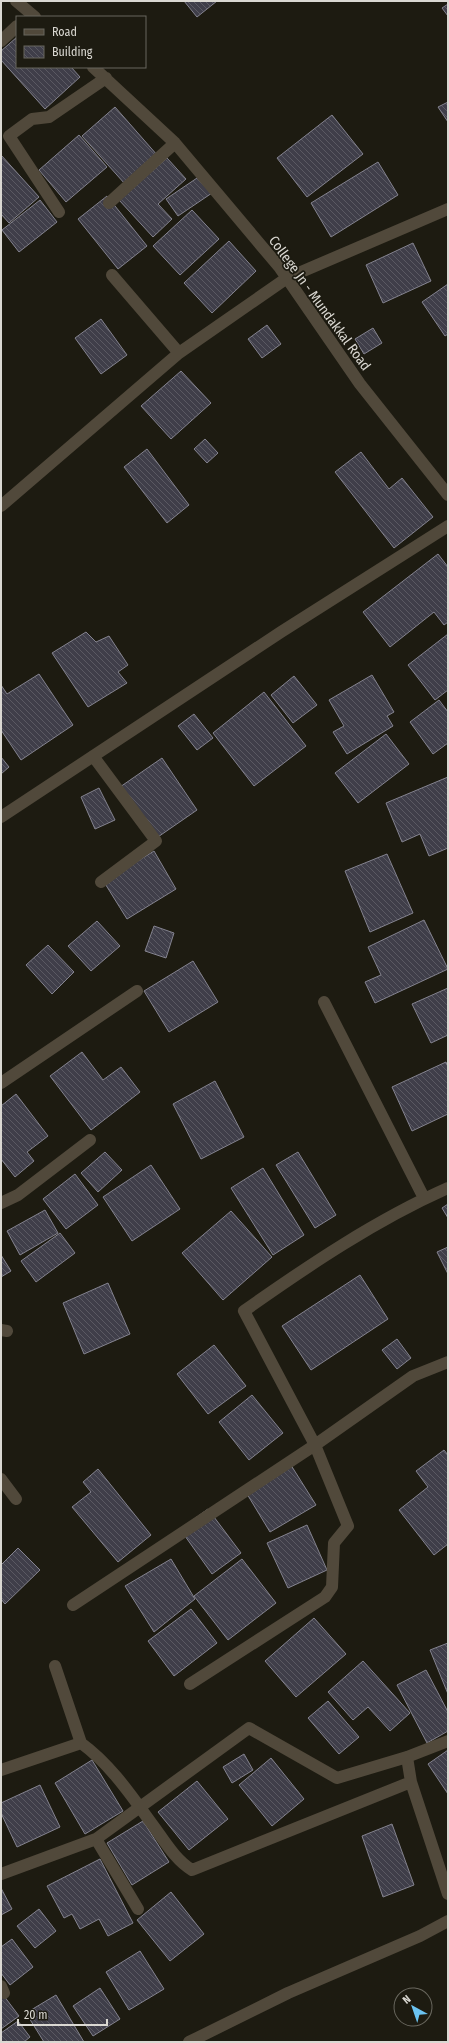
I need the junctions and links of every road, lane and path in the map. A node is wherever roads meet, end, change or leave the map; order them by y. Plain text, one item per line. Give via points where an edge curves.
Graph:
1 (16, 1) edge
2 (30, 16) edge
3 (16, 27) edge
4 (1, 41) edge
5 (94, 68) edge
6 (106, 78) junction
7 (175, 143) junction
8 (109, 203) dead end
9 (448, 209) edge
10 (60, 212) dead end
11 (112, 275) dead end
12 (287, 278) junction
13 (179, 353) junction
14 (448, 495) edge
15 (1, 506) edge
16 (448, 526) edge
17 (93, 756) junction
18 (1, 817) edge
19 (101, 882) dead end
20 (137, 991) dead end
21 (324, 1002) dead end
22 (1, 1083) edge
23 (90, 1140) dead end
24 (448, 1188) edge
25 (424, 1198) junction
26 (1, 1203) edge
27 (448, 1362) edge
28 (315, 1445) junction
29 (1, 1479) edge
30 (16, 1499) dead end
31 (73, 1605) dead end
32 (55, 1666) dead end
33 (190, 1684) dead end
34 (448, 1741) edge
35 (81, 1743) junction
36 (407, 1758) junction
37 (1, 1770) edge
38 (411, 1782) junction
39 (141, 1808) junction
40 (96, 1839) junction
41 (1, 1874) edge
42 (448, 1894) edge
43 (138, 1909) dead end
44 (448, 1921) edge
45 (189, 2042) edge

1 - 2 street
3 - 4 street
5 - 6 street, College Jn - Mundakkal Road
6 - 7 street, College Jn - Mundakkal Road
6 - 10 street via 49,117 32,119 9,136
7 - 8 street
7 - 12 street, College Jn - Mundakkal Road
9 - 12 street
11 - 13 street
12 - 13 street
12 - 14 street, College Jn - Mundakkal Road via 360,384
13 - 15 street
16 - 17 street via 274,636
17 - 18 street
17 - 19 street via 156,841
20 - 22 street
21 - 25 street
23 - 26 street via 18,1195
24 - 25 street
25 - 28 street via 307,1266 244,1311
27 - 28 street via 413,1376
28 - 31 street
28 - 33 street via 348,1526 334,1543 332,1587 325,1597
29 - 30 street
32 - 35 street
34 - 36 street
35 - 37 street
35 - 39 street via 98,1755
36 - 38 street
36 - 39 street via 337,1778 249,1728
38 - 39 street via 192,1870 181,1864
38 - 42 street
39 - 40 street
40 - 41 street
40 - 43 street
44 - 45 street via 420,1936 288,1993

